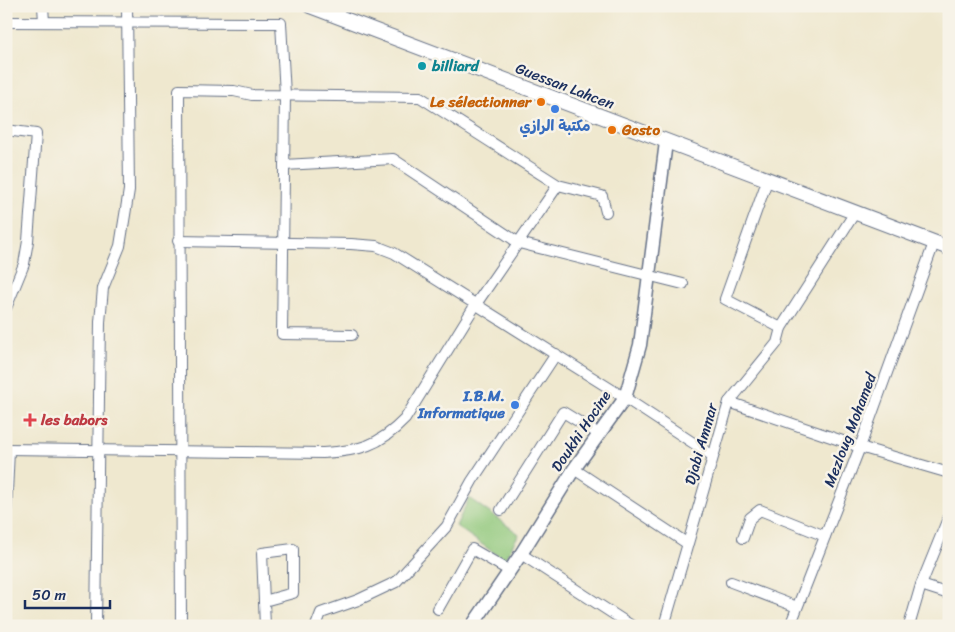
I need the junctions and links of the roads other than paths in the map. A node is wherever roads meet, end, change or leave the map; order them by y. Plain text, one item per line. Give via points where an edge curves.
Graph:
1 (43, 6) edge
2 (127, 6) edge
3 (310, 6) edge
4 (6, 22) edge
5 (44, 22) junction
6 (128, 24) junction
7 (284, 95) junction
8 (6, 130) edge
9 (666, 142) junction
10 (284, 165) junction
11 (767, 180) junction
12 (558, 185) junction
13 (606, 212) dead end
14 (854, 214) junction
15 (178, 241) junction
16 (519, 243) junction
17 (934, 243) junction
18 (283, 244) junction
19 (949, 248) edge
20 (649, 274) junction
21 (683, 284) dead end
22 (476, 304) junction
23 (6, 308) edge
24 (781, 328) junction
25 (352, 335) dead end
26 (556, 354) junction
27 (624, 398) junction
28 (728, 402) junction
29 (599, 434) junction
30 (860, 447) junction
31 (8, 449) edge
32 (180, 449) junction
33 (98, 450) junction
34 (713, 456) junction
35 (574, 469) junction
36 (949, 474) edge
37 (501, 510) dead end
38 (6, 514) edge
39 (949, 516) edge
40 (825, 536) junction
41 (743, 538) dead end
42 (688, 544) junction
43 (521, 554) junction
44 (510, 571) junction
45 (731, 582) dead end
46 (921, 585) junction
47 (949, 594) edge
48 (264, 601) junction
49 (797, 607) junction
50 (438, 609) dead end
51 (477, 625) edge
52 (96, 626) edge
53 (181, 626) edge
54 (264, 626) edge
55 (316, 626) edge
56 (632, 626) edge
57 (664, 626) edge
58 (790, 626) edge
59 (909, 626) edge

1 - 5 street
2 - 6 street
3 - 9 main road, Guessan Lahcen
4 - 5 street
5 - 6 street
6 - 7 street via 281,23
6 - 33 street via 129,190 120,246 103,288
7 - 10 street
7 - 12 street via 420,97
7 - 15 street via 179,90
8 - 23 street via 36,134 28,241 24,264
9 - 11 main road, Guessan Lahcen
9 - 20 street, Doukhi Hocine
10 - 16 street via 393,159
10 - 18 street
11 - 14 main road, Guessan Lahcen
11 - 24 street via 725,299
12 - 13 street via 602,196
12 - 16 street
14 - 17 main road, Guessan Lahcen
14 - 24 street, Djabi Ammar
15 - 18 street
15 - 32 street
16 - 20 street
16 - 22 street
17 - 19 main road, Guessan Lahcen
17 - 30 street, Mezloug Mohamed
18 - 22 street via 376,246 394,253
18 - 25 street via 282,334
20 - 21 street
20 - 27 street, Doukhi Hocine via 640,346
22 - 26 street
22 - 32 street via 405,420 390,435 372,445 350,451 323,452
24 - 28 street, Djabi Ammar via 777,343
26 - 27 street
26 - 55 street via 472,481 447,526 396,582 321,613
27 - 29 street, Doukhi Hocine
27 - 34 street
28 - 30 street
28 - 34 street, Djabi Ammar
29 - 35 street, Doukhi Hocine
29 - 37 street via 563,412
30 - 36 street
30 - 40 street, Mezloug Mohamed
31 - 33 street
31 - 38 street
32 - 33 street
32 - 53 street
33 - 52 street
34 - 42 street, Djabi Ammar
35 - 42 street
35 - 43 street, Doukhi Hocine
39 - 46 street
40 - 41 street via 760,510 750,518
40 - 49 street, Mezloug Mohamed
42 - 57 street, Djabi Ammar
43 - 44 street, Doukhi Hocine
43 - 56 street
44 - 50 street via 472,549
44 - 51 street, Doukhi Hocine
45 - 49 street
46 - 47 street
46 - 59 street
48 - 48 street via 292,593 293,549 262,553
48 - 54 street
49 - 58 street, Mezloug Mohamed

